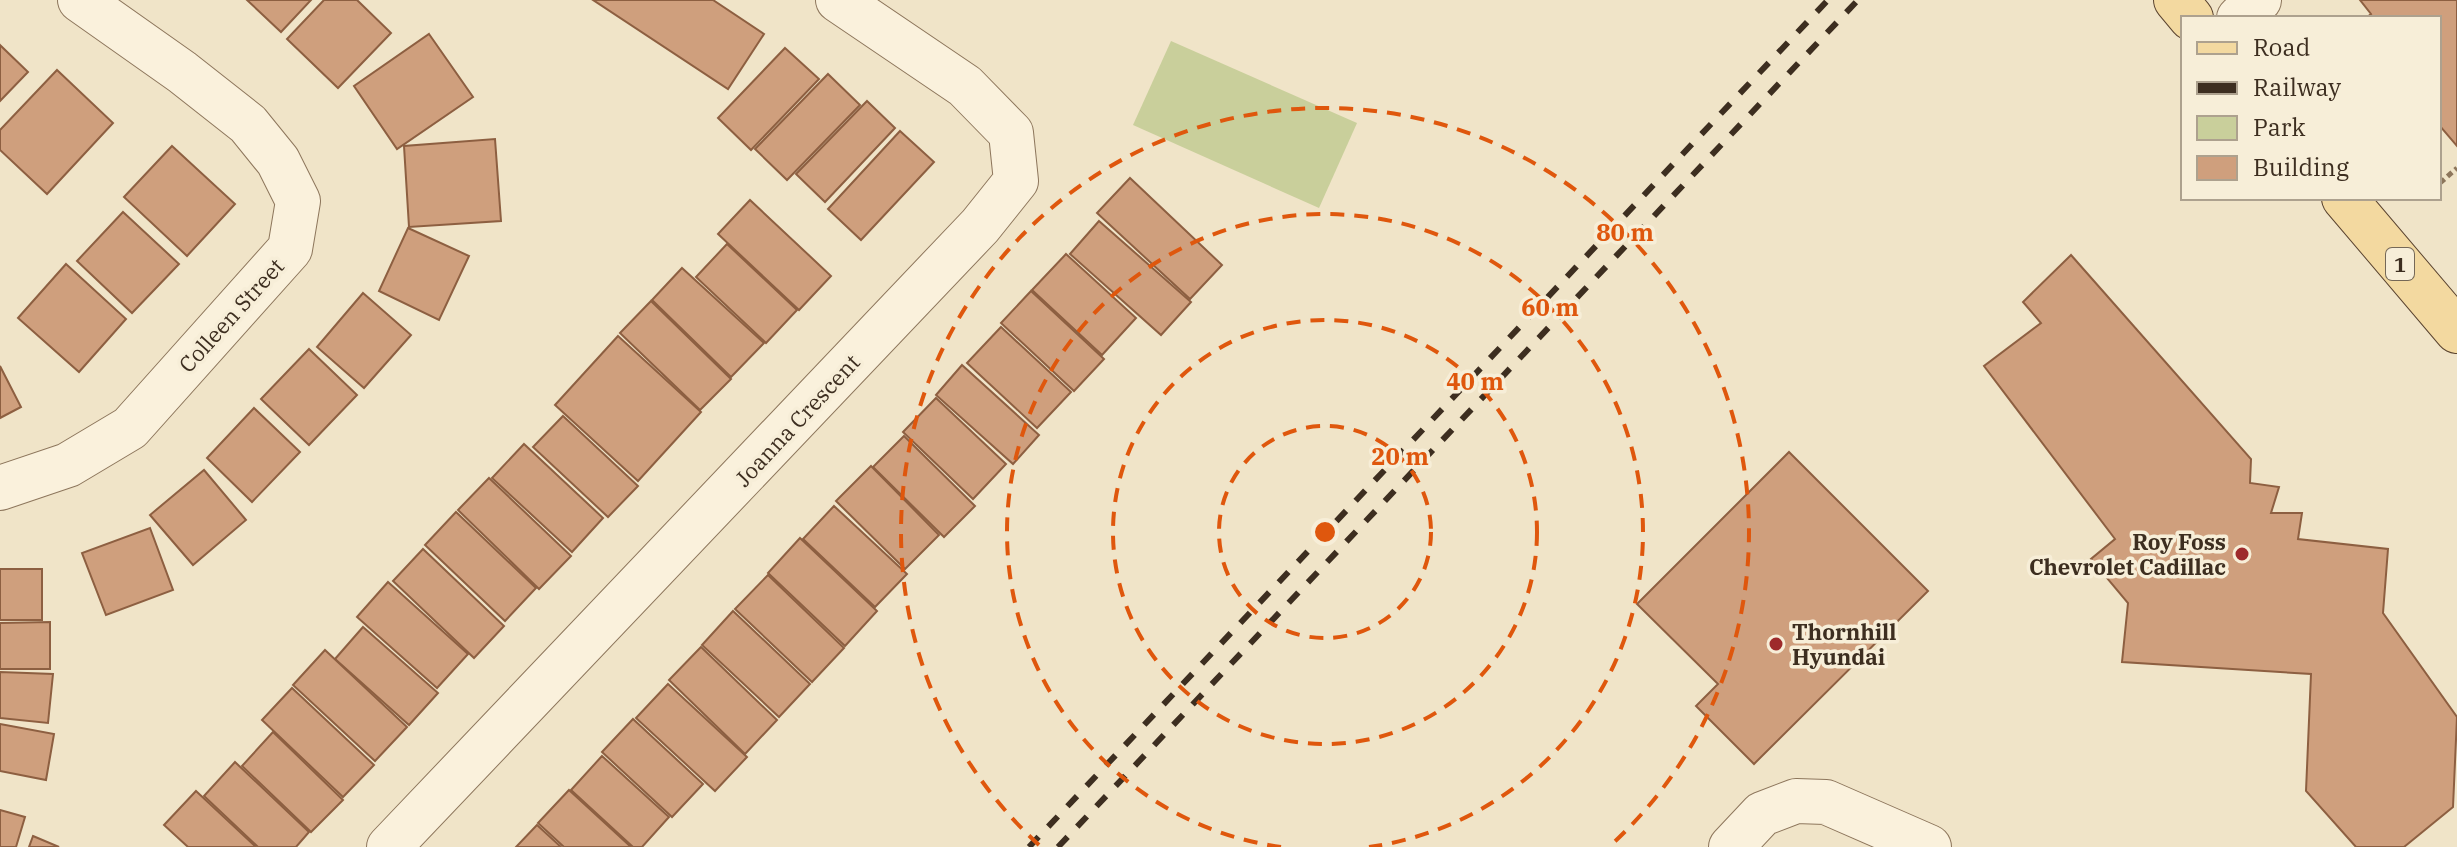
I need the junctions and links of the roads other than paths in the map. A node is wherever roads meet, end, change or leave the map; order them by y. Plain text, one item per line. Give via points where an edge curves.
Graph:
1 (80, 0) edge
2 (838, 0) edge
3 (2176, 0) edge
4 (2259, 0) edge
5 (2189, 16) edge
6 (2241, 16) edge
7 (2346, 200) edge
8 (2457, 331) edge
9 (0, 488) edge
10 (389, 847) edge
11 (1731, 847) edge
12 (1929, 847) edge

1 - 9 street, Colleen Street via 248,124 278,161 298,201 290,249 130,428 68,465
2 - 10 street, Joanna Crescent via 965,86 1011,133 1016,181 958,250
3 - 5 main road
4 - 6 street
7 - 8 main road, 1
11 - 12 street via 1762,814 1796,801 1826,802

